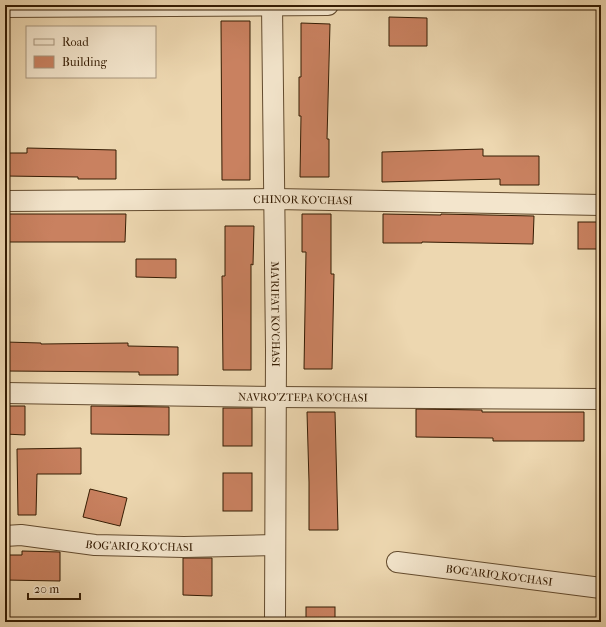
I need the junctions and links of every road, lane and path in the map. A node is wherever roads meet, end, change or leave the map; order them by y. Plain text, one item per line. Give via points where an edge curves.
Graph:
1 (272, 5) edge
2 (328, 5) edge
3 (5, 7) edge
4 (275, 199) junction
5 (5, 201) edge
6 (601, 205) edge
7 (5, 393) edge
8 (276, 397) junction
9 (601, 399) edge
10 (5, 536) edge
11 (275, 545) junction
12 (396, 562) dead end
13 (601, 588) edge
14 (275, 622) edge

1 - 2 street
1 - 3 street
1 - 4 street, MA'RIFAT KO'CHASI
4 - 5 street, CHINOR KO'CHASI
4 - 6 street, CHINOR KO'CHASI
4 - 8 street, MA'RIFAT KO'CHASI
7 - 8 street, NAVRO'ZTEPA KO'CHASI
8 - 9 street, NAVRO'ZTEPA KO'CHASI
8 - 11 street, MA'RIFAT KO'CHASI
10 - 11 street, BOG'ARIQ KO'CHASI via 21,535 95,545
11 - 14 street, MA'RIFAT KO'CHASI
12 - 13 street, BOG'ARIQ KO'CHASI

